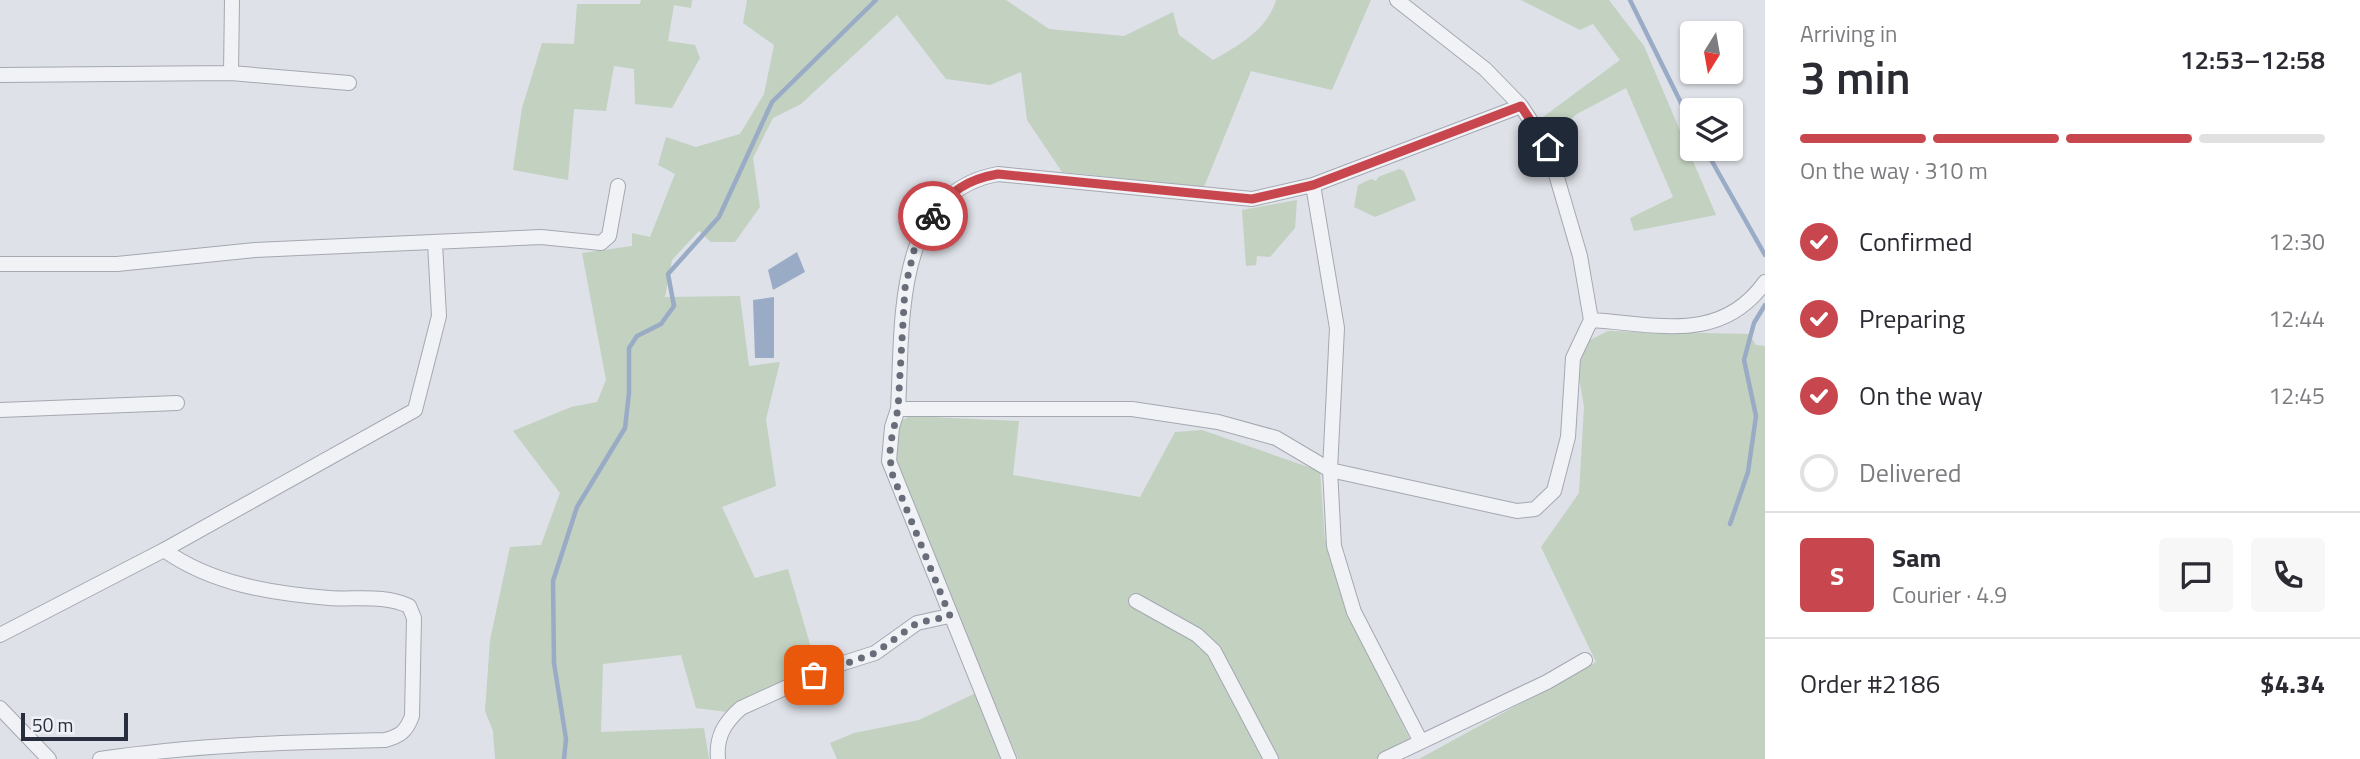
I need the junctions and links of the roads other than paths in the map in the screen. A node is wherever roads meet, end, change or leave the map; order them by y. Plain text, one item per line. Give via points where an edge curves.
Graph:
1 (232, 0) edge
2 (1397, 0) edge
3 (231, 73) junction
4 (0, 75) edge
5 (349, 83) dead end
6 (1521, 106) junction
7 (1313, 185) junction
8 (618, 186) dead end
9 (435, 243) junction
10 (0, 264) edge
11 (1765, 282) edge
12 (1591, 320) junction
13 (177, 403) dead end
14 (898, 409) junction
15 (0, 411) edge
16 (1330, 470) junction
17 (163, 551) junction
18 (1136, 601) dead end
19 (950, 616) junction
20 (0, 635) edge
21 (1586, 660) dead end
22 (0, 708) edge
23 (1421, 742) junction
24 (49, 759) edge
25 (100, 759) edge
26 (718, 759) edge
27 (1009, 759) edge
28 (1271, 759) edge
29 (1385, 759) edge

1 - 3 street
2 - 6 street via 1485,69
3 - 4 street
3 - 5 street
6 - 7 street
6 - 12 street via 1548,147 1580,256
7 - 14 street via 1237,200 998,174 954,190 916,242 905,288
7 - 16 street via 1337,328
8 - 9 street via 610,236 601,243 541,237
9 - 10 street via 255,250 117,264
9 - 17 street via 439,316 415,410
11 - 12 street via 1750,303 1701,326
12 - 16 street via 1573,358 1567,437 1554,491 1535,509 1517,511
13 - 15 street
14 - 16 street via 1132,409 1218,422 1276,438
14 - 19 street via 890,446 891,471
16 - 23 street via 1334,546 1353,612
17 - 20 street
17 - 25 street via 207,576 243,585 328,598 396,600 409,606 414,618 412,716 398,737 385,740 292,742
18 - 28 street via 1197,635 1214,651
19 - 26 street via 917,623 875,653 831,667 741,708 719,736
19 - 27 street
21 - 23 street
22 - 24 street
23 - 29 street

